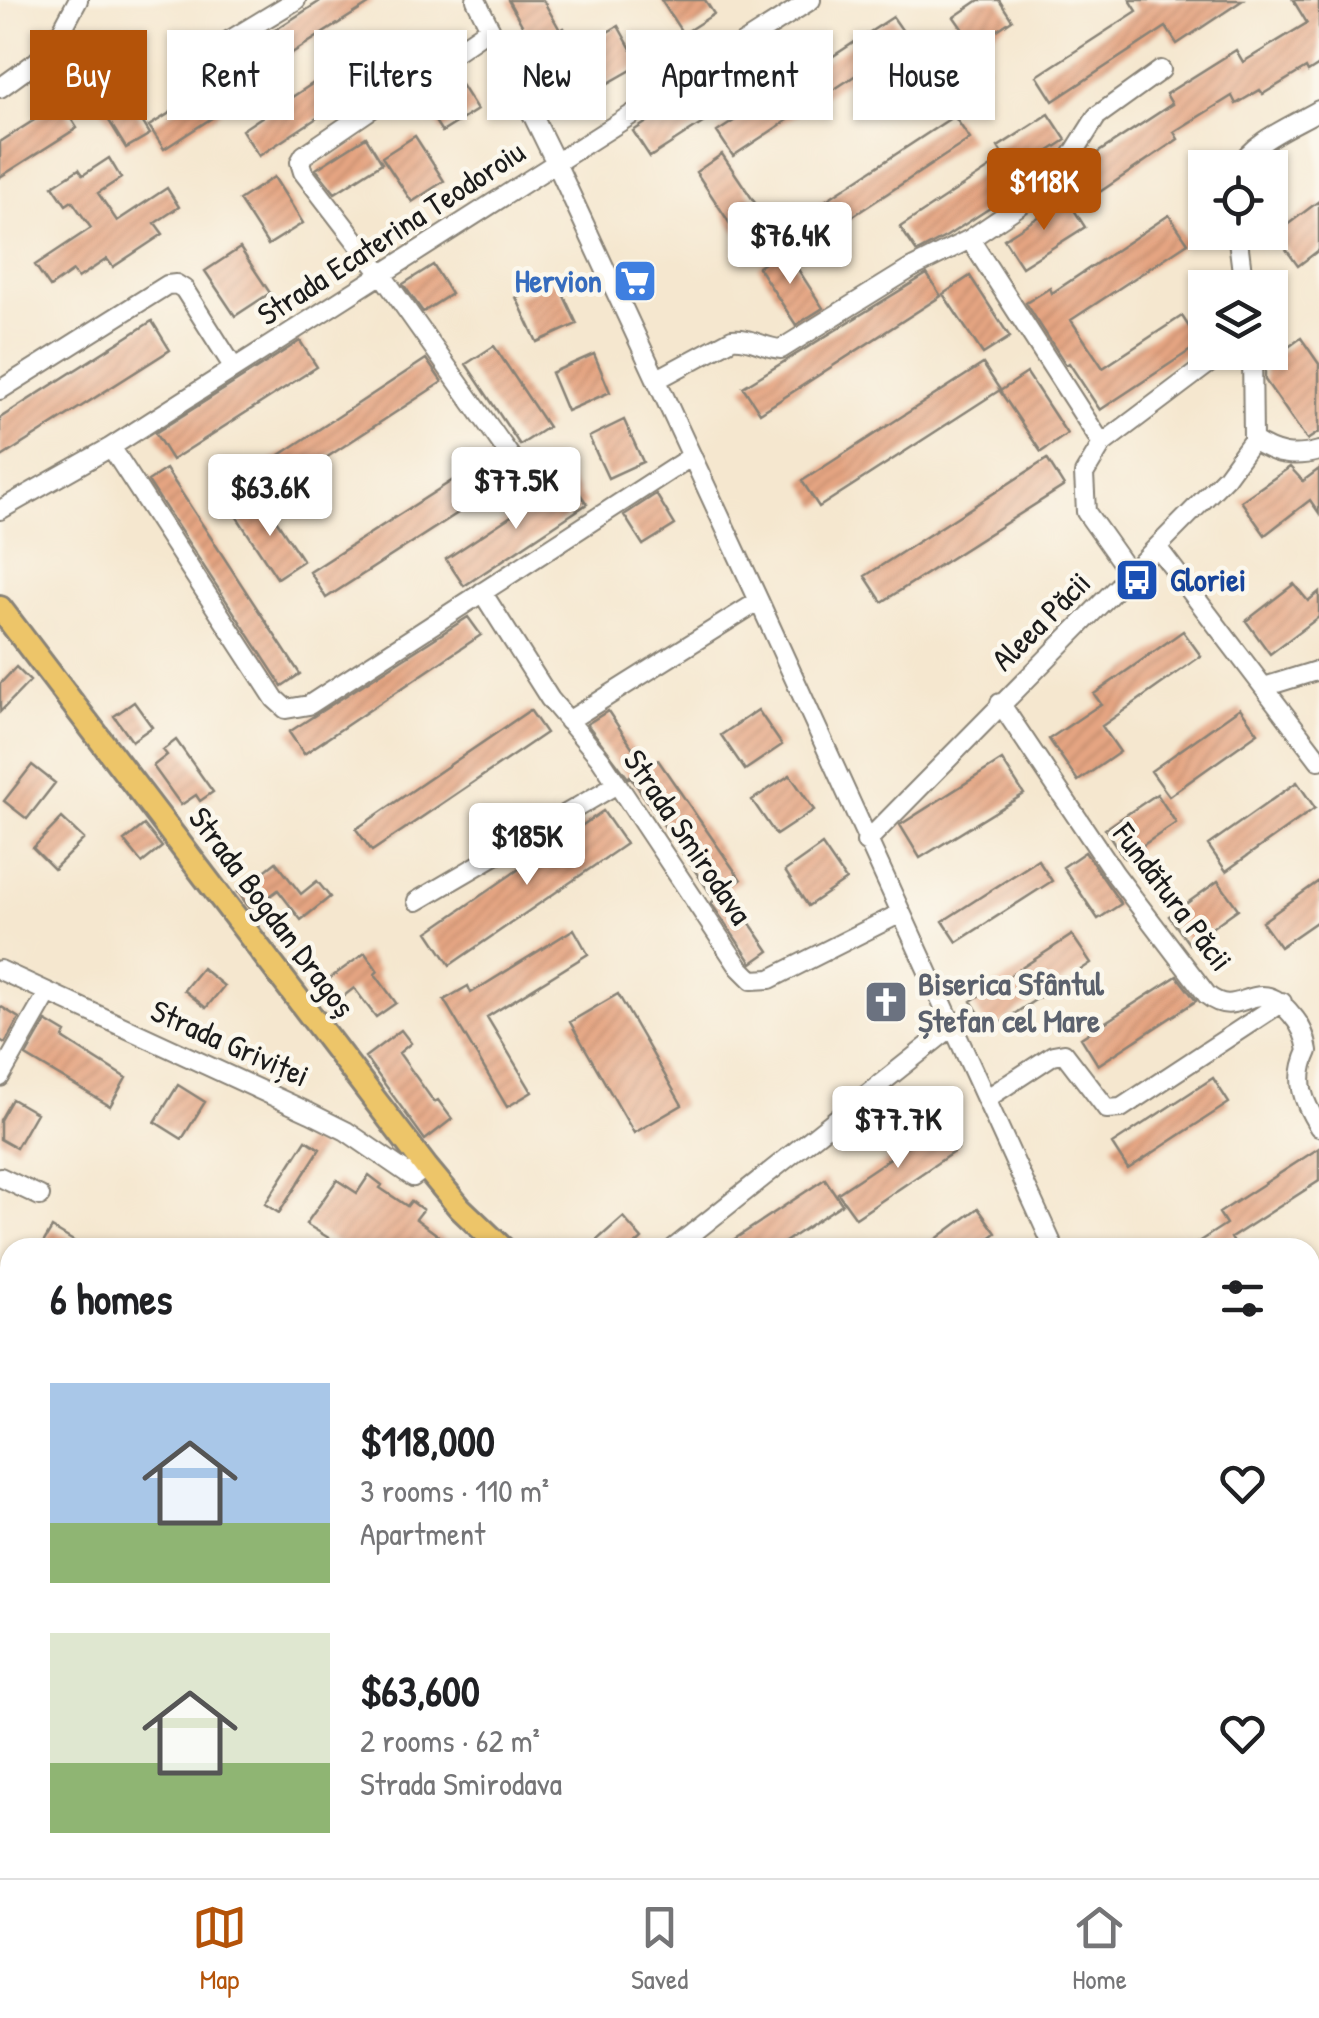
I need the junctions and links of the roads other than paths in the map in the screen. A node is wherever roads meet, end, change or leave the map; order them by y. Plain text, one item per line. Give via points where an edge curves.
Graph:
1 (78, 0) edge
2 (296, 0) edge
3 (476, 0) edge
4 (811, 0) edge
5 (490, 28) junction
6 (247, 30) edge
7 (1161, 70) dead end
8 (0, 88) edge
9 (1319, 110) edge
10 (1254, 150) edge
11 (556, 163) junction
12 (970, 239) junction
13 (382, 275) junction
14 (234, 368) junction
15 (1200, 370) edge
16 (1252, 370) edge
17 (656, 380) junction
18 (0, 390) edge
19 (1254, 440) junction
20 (1102, 444) junction
21 (111, 447) junction
22 (1319, 451) edge
23 (692, 456) junction
24 (523, 474) dead end
25 (0, 510) edge
26 (1157, 547) junction
27 (1130, 574) junction
28 (482, 592) junction
29 (759, 601) junction
30 (0, 608) edge
31 (1319, 670) edge
32 (1264, 687) junction
33 (1000, 703) junction
34 (568, 721) junction
35 (1319, 760) edge
36 (618, 784) junction
37 (866, 842) junction
38 (417, 900) dead end
39 (900, 913) junction
40 (0, 970) edge
41 (48, 993) junction
42 (1282, 1002) junction
43 (952, 1026) junction
44 (0, 1078) edge
45 (986, 1099) junction
46 (1319, 1127) edge
47 (426, 1167) junction
48 (0, 1177) edge
49 (40, 1196) dead end
50 (695, 1230) junction
51 (492, 1238) edge
52 (686, 1238) edge
53 (700, 1238) edge
54 (1049, 1238) edge

1 - 8 street via 47,52
2 - 6 street
3 - 5 street
4 - 11 street, Strada Ecaterina Teodoroiu
5 - 11 street
5 - 13 street via 300,162
7 - 12 street via 1096,116 1038,193
9 - 10 street
11 - 13 street, Strada Ecaterina Teodoroiu
11 - 17 street
12 - 17 street via 781,349 732,339
12 - 20 street
13 - 14 street, Strada Ecaterina Teodoroiu
13 - 24 street
14 - 18 street via 176,284
14 - 21 street, Strada Ecaterina Teodoroiu
15 - 20 street
16 - 19 street
17 - 23 street
19 - 22 street via 1272,452
19 - 26 street, Aleea Păcii
20 - 27 street via 1084,474 1086,512
21 - 25 street, Strada Ecaterina Teodoroiu
21 - 28 street via 286,709 308,705
23 - 28 street
23 - 29 street
26 - 27 street, Aleea Păcii
26 - 32 street
27 - 33 street, Aleea Păcii
28 - 34 street, Strada Smirodava
29 - 34 street
29 - 37 street
30 - 47 main road, Strada Bogdan Dragoș
31 - 32 street
32 - 35 street
33 - 37 street, Aleea Păcii
33 - 42 street, Fundătura Păcii via 1115,874 1207,994 1231,1005 1259,995
34 - 36 street, Strada Smirodava
36 - 38 street
36 - 39 street, Strada Smirodava via 752,980 770,980
37 - 39 street
39 - 43 street
40 - 41 street, Strada Griviței
41 - 44 street
41 - 47 street, Strada Griviței via 310,1112 414,1177
42 - 45 street via 1120,1108 1106,1109 1064,1053
42 - 46 street via 1306,1039 1299,1085
43 - 45 street
43 - 50 street
45 - 54 street
47 - 51 main road, Strada Bogdan Dragoș
48 - 49 street
50 - 52 street
50 - 53 street

